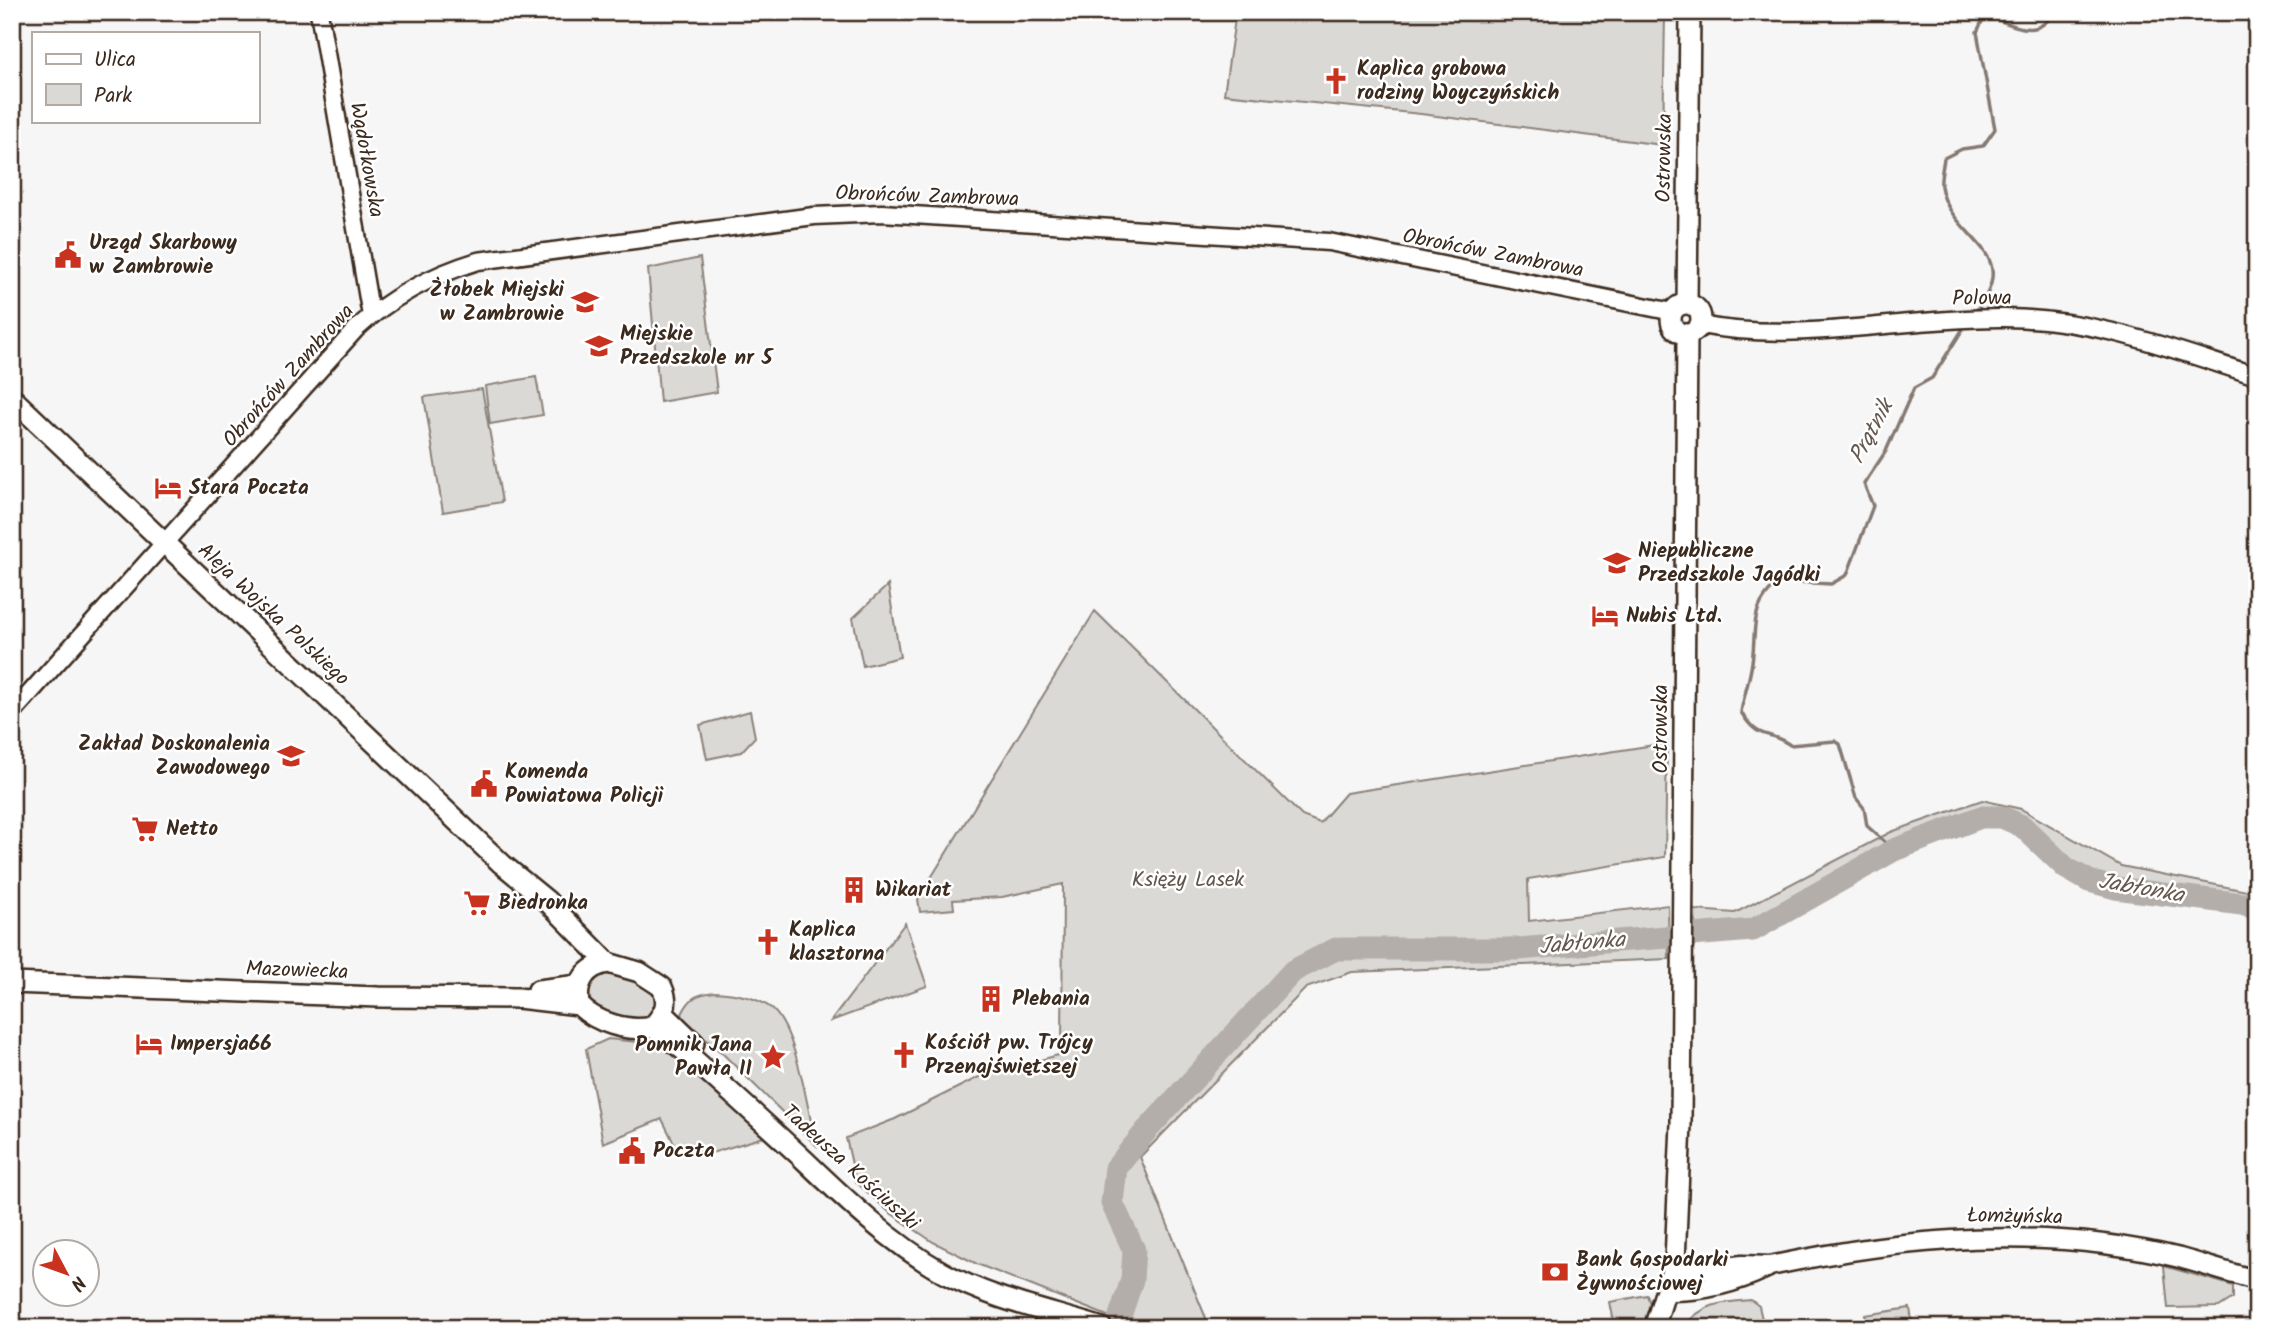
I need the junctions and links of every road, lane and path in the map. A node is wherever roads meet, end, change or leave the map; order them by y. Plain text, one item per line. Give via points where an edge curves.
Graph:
1 (319, 12) edge
2 (1690, 12) edge
3 (1680, 308) junction
4 (371, 316) junction
5 (1693, 330) junction
6 (2257, 376) edge
7 (12, 398) edge
8 (165, 545) junction
9 (12, 713) edge
10 (502, 864) junction
11 (608, 963) junction
12 (12, 974) edge
13 (12, 983) edge
14 (581, 987) junction
15 (658, 1021) junction
16 (2257, 1280) edge
17 (1675, 1283) junction
18 (1095, 1325) edge
19 (1654, 1328) edge
20 (1667, 1328) edge

1 - 4 street, Wądołkowska
2 - 3 main road, Ostrowska
3 - 4 street, Obrońców Zambrowa via 1329,242 881,213 814,216 478,261 441,273
3 - 5 main road via 1698,309
4 - 8 street, Obrońców Zambrowa
5 - 6 street, Polowa via 1756,331 2006,317 2108,328
5 - 17 main road, Ostrowska
7 - 8 main road, Aleja Wojska Polskiego
8 - 9 street, Obrońców Zambrowa
8 - 10 main road, Aleja Wojska Polskiego
10 - 11 main road, Aleja Wojska Polskiego via 546,900
10 - 14 main road, Aleja Wojska Polskiego via 564,930
11 - 14 main road
11 - 15 main road via 656,980 666,1000
12 - 14 main road, Mazowiecka via 538,990
13 - 14 main road, Mazowiecka via 518,998
14 - 15 main road via 595,1018 632,1029
15 - 18 main road, Tadeusza Kościuszki via 883,1233 968,1285 1006,1301
16 - 17 main road, Łomżyńska via 2179,1258 2064,1240 2006,1237 1935,1239 1770,1266 1744,1279
17 - 19 main road
17 - 20 main road

